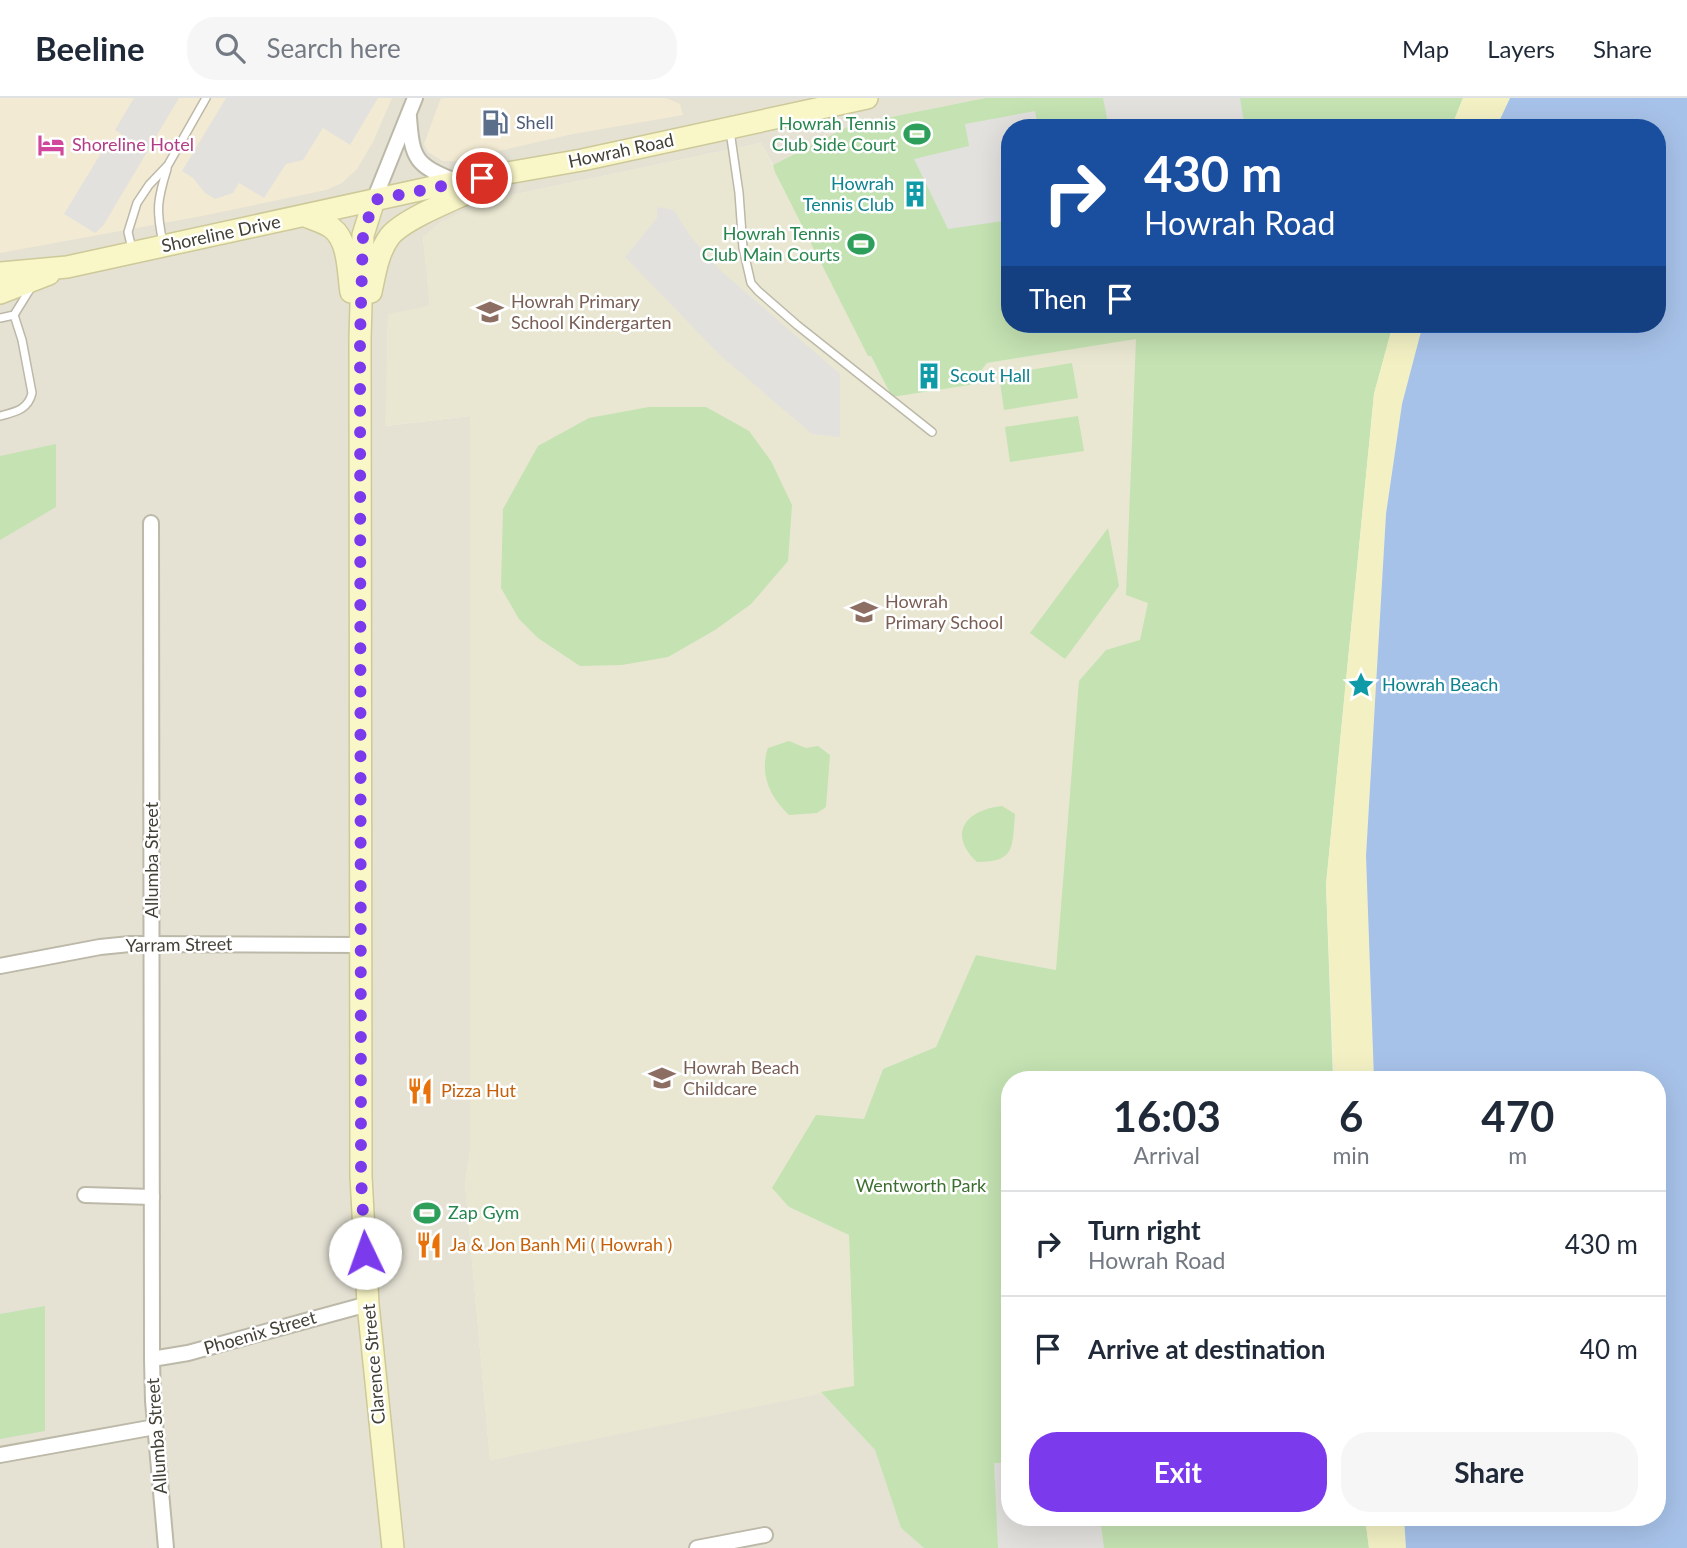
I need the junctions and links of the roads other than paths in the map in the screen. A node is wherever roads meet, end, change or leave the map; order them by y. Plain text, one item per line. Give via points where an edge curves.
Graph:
1 (206, 98) edge
2 (867, 98) edge
3 (412, 105) edge
4 (730, 128) junction
5 (168, 165) junction
6 (508, 174) junction
7 (456, 182) junction
8 (374, 200) junction
9 (306, 216) junction
10 (164, 246) junction
11 (132, 253) junction
12 (67, 267) junction
13 (0, 273) edge
14 (36, 280) junction
15 (0, 293) edge
16 (14, 315) junction
17 (0, 317) edge
18 (360, 339) junction
19 (0, 416) edge
20 (932, 432) dead end
21 (151, 523) dead end
22 (152, 944) junction
23 (360, 945) junction
24 (0, 966) edge
25 (85, 1195) dead end
26 (152, 1197) junction
27 (368, 1304) junction
28 (152, 1359) junction
29 (155, 1427) junction
30 (0, 1455) edge
31 (765, 1535) dead end
32 (166, 1548) edge
33 (393, 1548) edge
34 (698, 1548) edge

1 - 5 lane
2 - 4 main road, Howrah Road
3 - 7 street via 411,137 418,160 428,170
3 - 8 street, Clarence Street
4 - 6 main road, Howrah Road
4 - 20 lane via 751,283
5 - 10 lane via 157,203
5 - 11 lane via 137,203 128,232
6 - 7 main road, Howrah Road
6 - 18 main road via 412,220 390,237 379,258
7 - 8 main road, Howrah Road
8 - 9 main road, Shoreline Drive
8 - 18 main road, Clarence Street via 363,235
9 - 10 main road, Shoreline Drive
9 - 18 main road via 331,227 339,236
10 - 11 main road, Shoreline Drive
11 - 12 main road, Shoreline Drive
12 - 13 main road, Shoreline Drive
12 - 14 main road, Shoreline Drive
14 - 15 main road, Shoreline Drive
14 - 16 lane
16 - 17 lane
16 - 19 lane via 32,393 26,406
18 - 23 main road, Clarence Street
21 - 22 street, Allumba Street
22 - 23 street, Yarram Street
22 - 24 street, Yarram Street via 100,947
22 - 26 street, Allumba Street
23 - 27 main road, Clarence Street via 361,1177
25 - 26 street
26 - 28 street, Allumba Street
27 - 28 street, Phoenix Street
27 - 33 main road, Clarence Street
28 - 29 street, Allumba Street
29 - 30 street
29 - 32 street, Allumba Street
31 - 34 street

